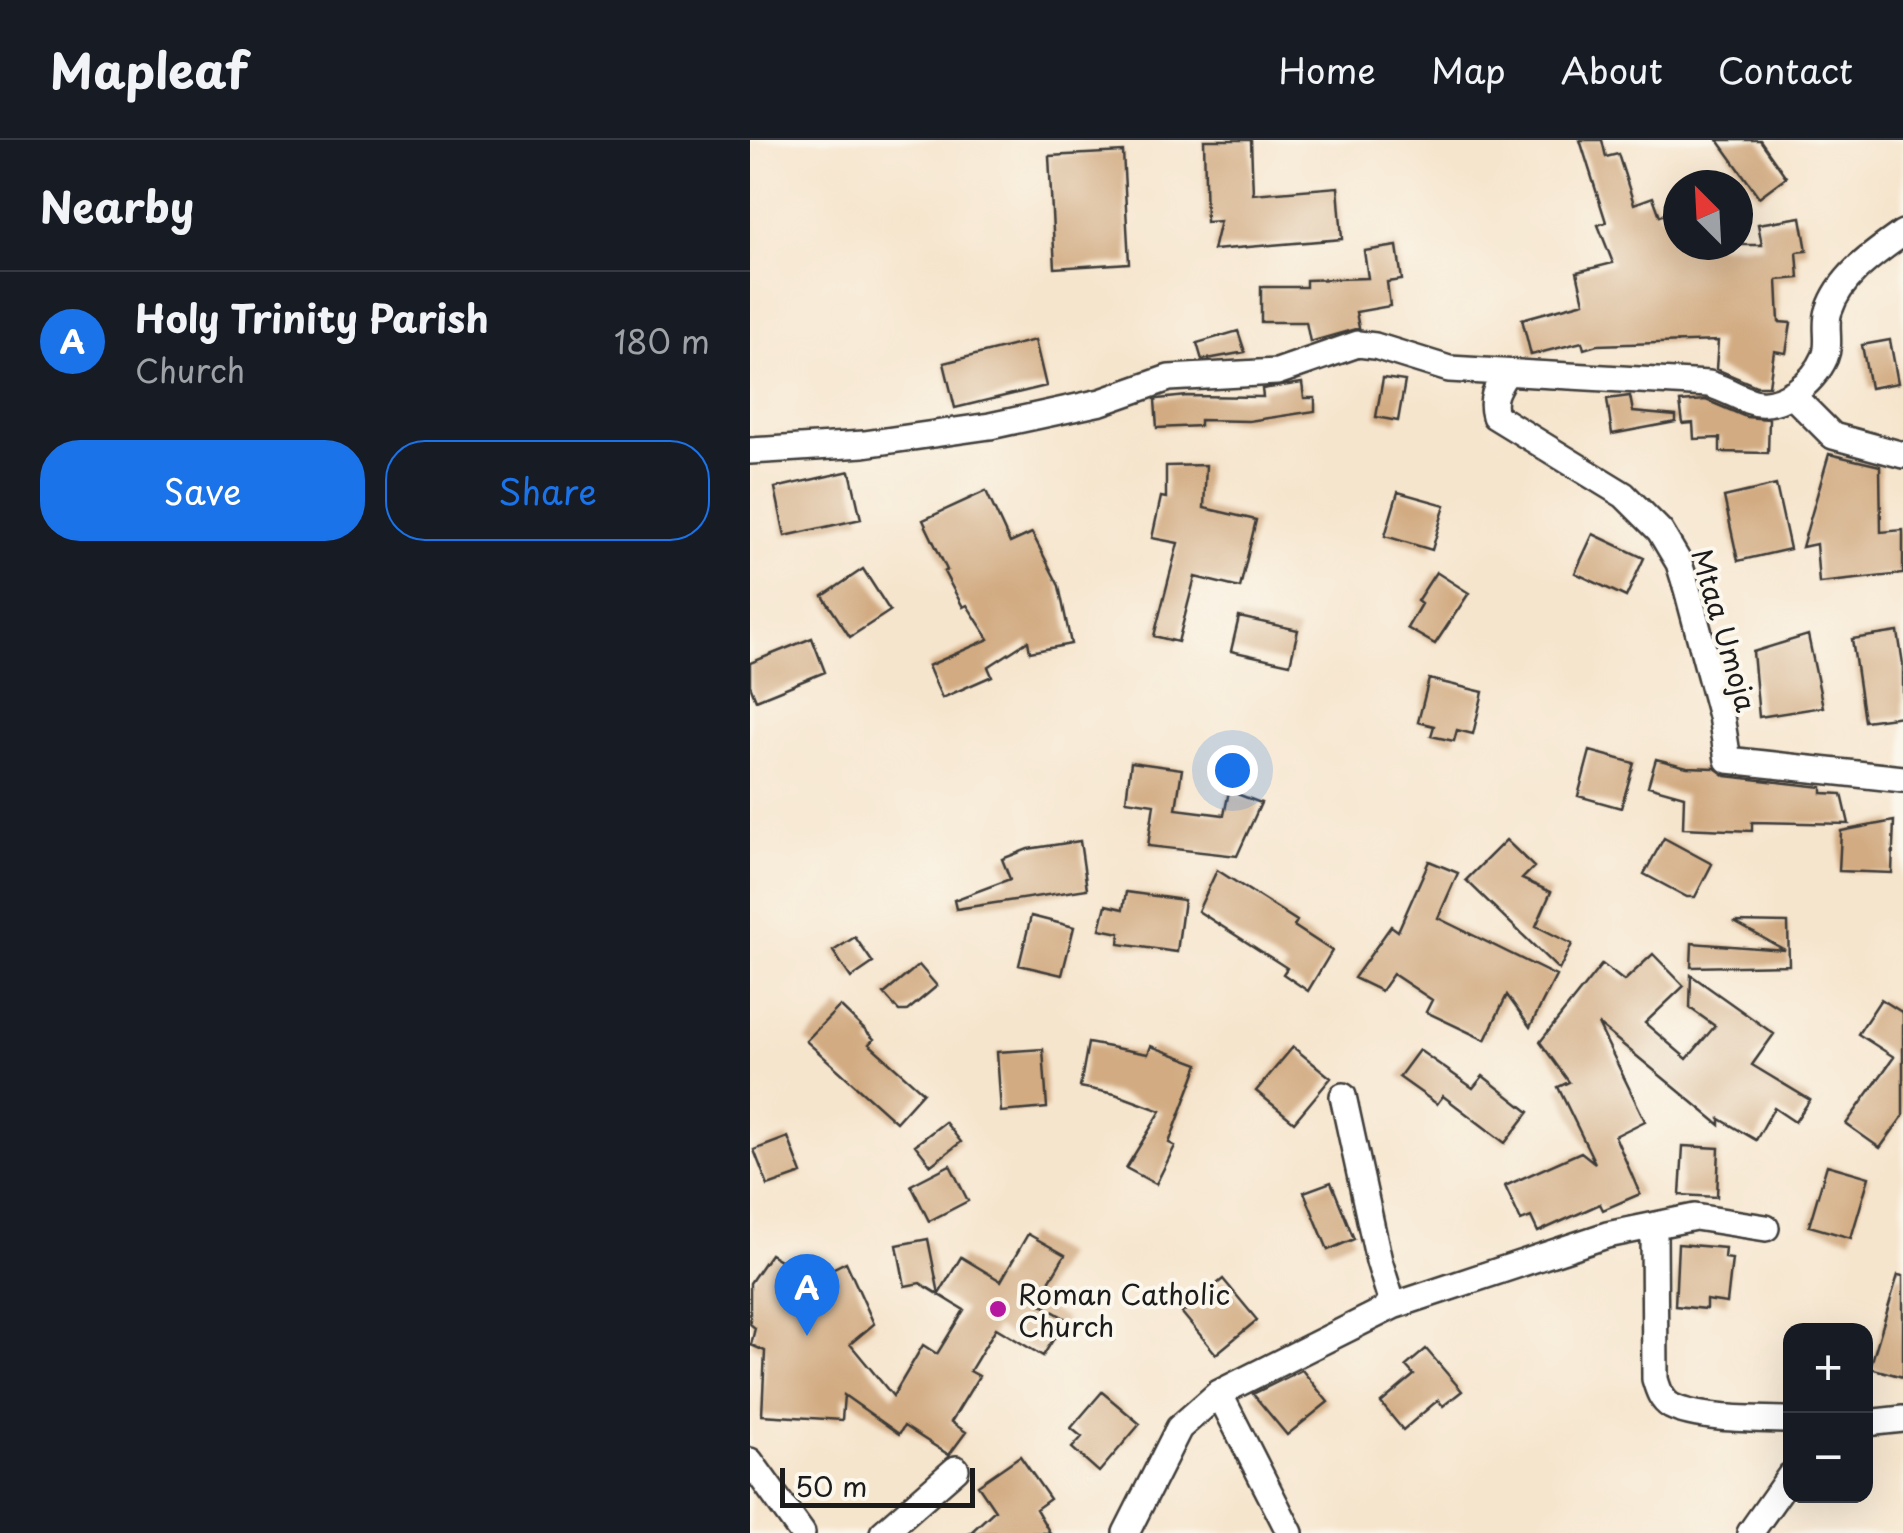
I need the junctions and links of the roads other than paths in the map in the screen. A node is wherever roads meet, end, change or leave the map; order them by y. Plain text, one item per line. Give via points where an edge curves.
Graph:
1 (1903, 233) edge
2 (1506, 375) junction
3 (1792, 394) junction
4 (750, 451) edge
5 (1903, 456) edge
6 (1903, 780) edge
7 (1342, 1096) dead end
8 (1654, 1226) junction
9 (1766, 1228) dead end
10 (1393, 1306) junction
11 (1219, 1393) junction
12 (1783, 1419) edge
13 (1903, 1419) edge
14 (1873, 1422) edge
15 (750, 1460) edge
16 (956, 1469) dead end
17 (1783, 1486) edge
18 (802, 1533) edge
19 (884, 1533) edge
20 (1126, 1533) edge
21 (1290, 1533) edge
22 (1750, 1533) edge

1 - 3 street via 1841,288 1828,313 1827,354
2 - 3 street via 1710,384 1772,405
2 - 4 street via 1448,370 1358,344 1276,372 1169,378 1101,402 990,426
2 - 6 street, Mtaa Umoja via 1494,392 1495,416 1624,495 1679,562 1728,760
3 - 5 street via 1833,436
7 - 10 street
8 - 9 street via 1694,1217
8 - 10 street via 1606,1235
8 - 12 street via 1660,1395 1699,1413
10 - 11 street
11 - 20 street via 1179,1428
11 - 21 street
13 - 14 street
15 - 18 street
16 - 19 street
17 - 22 street

